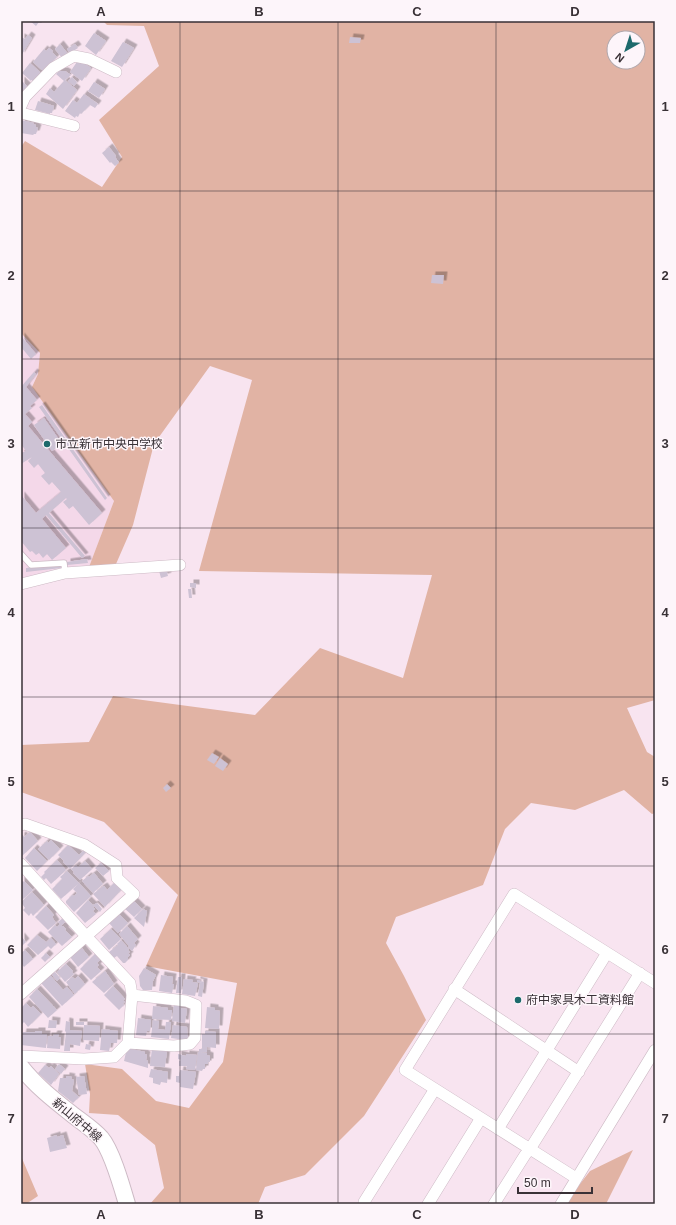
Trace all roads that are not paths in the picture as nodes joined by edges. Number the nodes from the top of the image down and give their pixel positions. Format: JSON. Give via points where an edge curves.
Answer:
{"nodes":[{"id":1,"x":116,"y":72,"type":"dead end"},
{"id":2,"x":21,"y":106,"type":"edge"},
{"id":3,"x":21,"y":113,"type":"edge"},
{"id":4,"x":74,"y":126,"type":"dead end"},
{"id":5,"x":21,"y":554,"type":"edge"},
{"id":6,"x":180,"y":565,"type":"dead end"},
{"id":7,"x":64,"y":573,"type":"junction"},
{"id":8,"x":21,"y":584,"type":"edge"},
{"id":9,"x":21,"y":825,"type":"edge"},
{"id":10,"x":21,"y":864,"type":"edge"},
{"id":11,"x":86,"y":936,"type":"junction"},
{"id":12,"x":608,"y":953,"type":"junction"},
{"id":13,"x":640,"y":973,"type":"junction"},
{"id":14,"x":655,"y":982,"type":"edge"},
{"id":15,"x":454,"y":989,"type":"junction"},
{"id":16,"x":21,"y":994,"type":"edge"},
{"id":17,"x":132,"y":995,"type":"junction"},
{"id":18,"x":128,"y":1043,"type":"junction"},
{"id":19,"x":655,"y":1050,"type":"edge"},
{"id":20,"x":547,"y":1051,"type":"junction"},
{"id":21,"x":21,"y":1056,"type":"edge"},
{"id":22,"x":21,"y":1067,"type":"edge"},
{"id":23,"x":578,"y":1072,"type":"junction"},
{"id":24,"x":435,"y":1089,"type":"junction"},
{"id":25,"x":481,"y":1118,"type":"junction"},
{"id":26,"x":498,"y":1129,"type":"junction"},
{"id":27,"x":530,"y":1149,"type":"junction"},
{"id":28,"x":576,"y":1178,"type":"junction"},
{"id":29,"x":364,"y":1202,"type":"dead end"},
{"id":30,"x":127,"y":1204,"type":"edge"},
{"id":31,"x":428,"y":1204,"type":"edge"},
{"id":32,"x":494,"y":1204,"type":"edge"},
{"id":33,"x":561,"y":1204,"type":"edge"}],
"edges":[{"from":1,"to":2,"type":"street","via":[[89,59],[74,56],[52,68],[25,97]]},
{"from":3,"to":4,"type":"street"},
{"from":5,"to":7,"type":"lane","via":[[30,565],[64,563]]},
{"from":6,"to":7,"type":"street"},
{"from":7,"to":8,"type":"street"},
{"from":9,"to":11,"type":"street","via":[[25,824],[85,845],[116,865],[117,878],[134,894]]},
{"from":10,"to":11,"type":"street"},
{"from":11,"to":16,"type":"street"},
{"from":11,"to":17,"type":"street","via":[[130,983]]},
{"from":12,"to":13,"type":"street"},
{"from":12,"to":15,"type":"street","via":[[514,894]]},
{"from":12,"to":20,"type":"street"},
{"from":13,"to":14,"type":"street"},
{"from":13,"to":23,"type":"street"},
{"from":15,"to":20,"type":"street"},
{"from":15,"to":24,"type":"street","via":[[405,1070]]},
{"from":17,"to":18,"type":"street"},
{"from":17,"to":18,"type":"street","via":[[186,1001],[196,1005],[195,1038],[190,1044],[174,1046]]},
{"from":18,"to":21,"type":"street","via":[[114,1057],[84,1059]]},
{"from":19,"to":28,"type":"street"},
{"from":20,"to":23,"type":"street"},
{"from":20,"to":26,"type":"street"},
{"from":22,"to":30,"type":"main road","name":"新山府中線","via":[[43,1092],[102,1139],[114,1163]]},
{"from":23,"to":27,"type":"street"},
{"from":24,"to":25,"type":"street"},
{"from":24,"to":29,"type":"street"},
{"from":25,"to":26,"type":"street"},
{"from":25,"to":31,"type":"street"},
{"from":26,"to":27,"type":"street"},
{"from":27,"to":28,"type":"street"},
{"from":27,"to":32,"type":"street"},
{"from":28,"to":33,"type":"street"}]}
